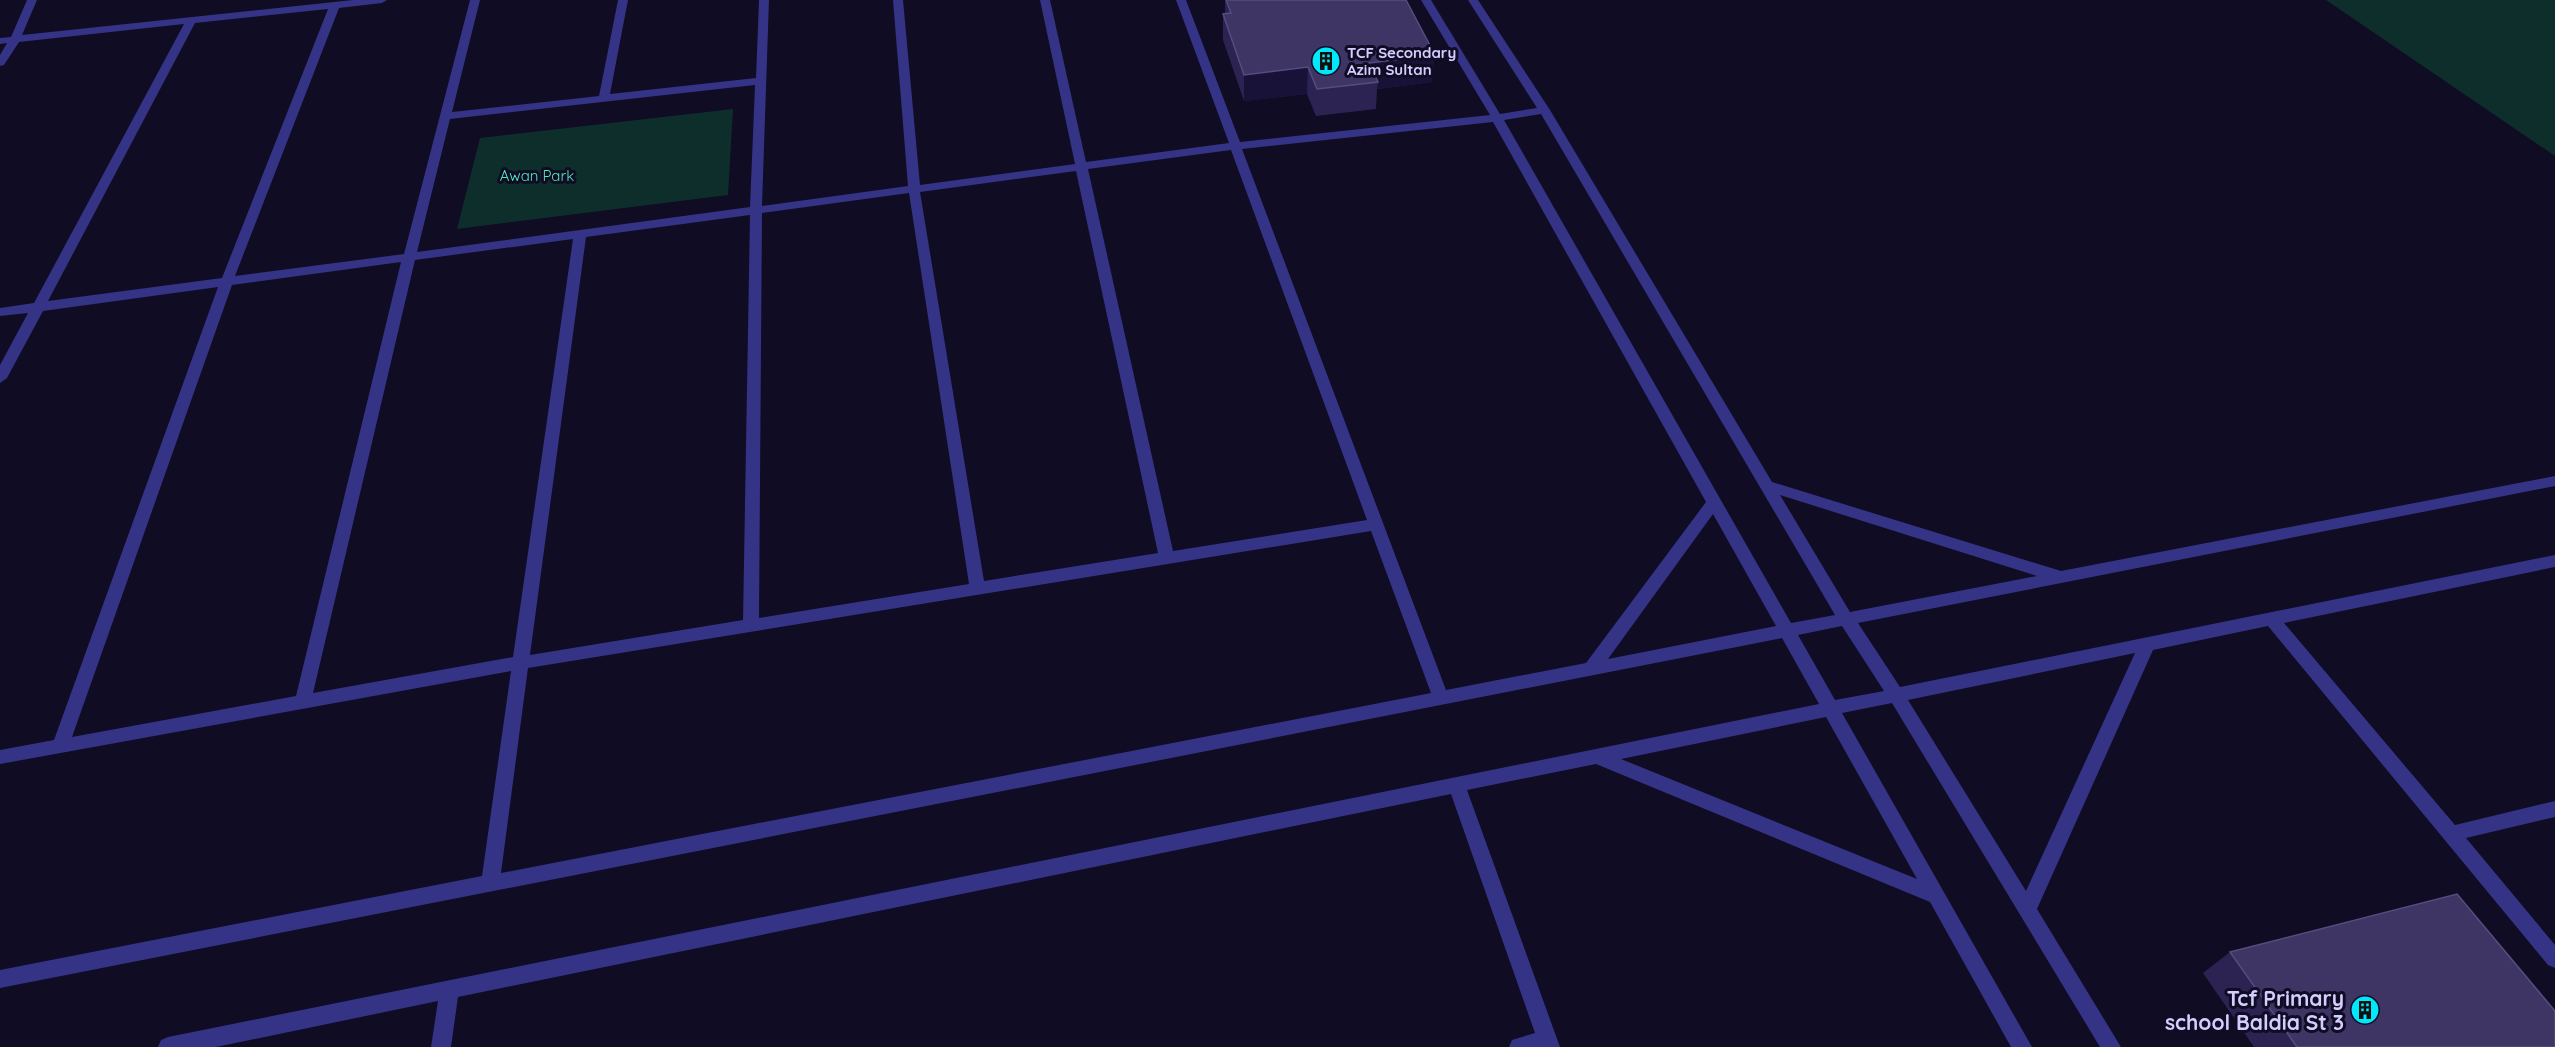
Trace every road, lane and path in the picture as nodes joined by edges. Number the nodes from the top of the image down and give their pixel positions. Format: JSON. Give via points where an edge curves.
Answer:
{"nodes":[{"id":1,"x":32,"y":0,"type":"edge"},
{"id":2,"x":382,"y":0,"type":"edge"},
{"id":3,"x":475,"y":0,"type":"edge"},
{"id":4,"x":623,"y":0,"type":"edge"},
{"id":5,"x":764,"y":0,"type":"edge"},
{"id":6,"x":898,"y":0,"type":"edge"},
{"id":7,"x":1046,"y":0,"type":"edge"},
{"id":8,"x":1181,"y":0,"type":"edge"},
{"id":9,"x":1426,"y":0,"type":"edge"},
{"id":10,"x":1473,"y":0,"type":"edge"},
{"id":11,"x":335,"y":5,"type":"junction"},
{"id":12,"x":191,"y":21,"type":"junction"},
{"id":13,"x":15,"y":40,"type":"junction"},
{"id":14,"x":0,"y":41,"type":"edge"},
{"id":15,"x":0,"y":63,"type":"edge"},
{"id":16,"x":761,"y":81,"type":"junction"},
{"id":17,"x":604,"y":98,"type":"junction"},
{"id":18,"x":1544,"y":110,"type":"junction"},
{"id":19,"x":445,"y":116,"type":"junction"},
{"id":20,"x":1497,"y":118,"type":"junction"},
{"id":21,"x":1234,"y":146,"type":"junction"},
{"id":22,"x":1083,"y":166,"type":"junction"},
{"id":23,"x":914,"y":189,"type":"junction"},
{"id":24,"x":756,"y":210,"type":"junction"},
{"id":25,"x":580,"y":234,"type":"junction"},
{"id":26,"x":409,"y":257,"type":"junction"},
{"id":27,"x":227,"y":281,"type":"junction"},
{"id":28,"x":37,"y":307,"type":"junction"},
{"id":29,"x":0,"y":312,"type":"edge"},
{"id":30,"x":0,"y":378,"type":"edge"},
{"id":31,"x":2555,"y":481,"type":"edge"},
{"id":32,"x":1768,"y":486,"type":"junction"},
{"id":33,"x":1714,"y":502,"type":"junction"},
{"id":34,"x":1376,"y":524,"type":"junction"},
{"id":35,"x":1167,"y":558,"type":"junction"},
{"id":36,"x":2555,"y":561,"type":"edge"},
{"id":37,"x":2061,"y":577,"type":"junction"},
{"id":38,"x":977,"y":588,"type":"junction"},
{"id":39,"x":1846,"y":619,"type":"junction"},
{"id":40,"x":2272,"y":619,"type":"junction"},
{"id":41,"x":751,"y":625,"type":"junction"},
{"id":42,"x":1787,"y":631,"type":"junction"},
{"id":43,"x":2147,"y":644,"type":"junction"},
{"id":44,"x":520,"y":663,"type":"junction"},
{"id":45,"x":1592,"y":668,"type":"junction"},
{"id":46,"x":1896,"y":695,"type":"junction"},
{"id":47,"x":1441,"y":698,"type":"junction"},
{"id":48,"x":303,"y":702,"type":"junction"},
{"id":49,"x":1830,"y":708,"type":"junction"},
{"id":50,"x":60,"y":746,"type":"junction"},
{"id":51,"x":1595,"y":756,"type":"junction"},
{"id":52,"x":0,"y":757,"type":"edge"},
{"id":53,"x":1456,"y":784,"type":"junction"},
{"id":54,"x":2555,"y":809,"type":"edge"},
{"id":55,"x":2451,"y":834,"type":"junction"},
{"id":56,"x":490,"y":884,"type":"junction"},
{"id":57,"x":1937,"y":896,"type":"junction"},
{"id":58,"x":2027,"y":910,"type":"junction"},
{"id":59,"x":2555,"y":959,"type":"edge"},
{"id":60,"x":0,"y":979,"type":"edge"},
{"id":61,"x":449,"y":991,"type":"junction"},
{"id":62,"x":1549,"y":1043,"type":"edge"},
{"id":63,"x":168,"y":1047,"type":"edge"},
{"id":64,"x":441,"y":1047,"type":"edge"},
{"id":65,"x":1519,"y":1047,"type":"edge"},
{"id":66,"x":2022,"y":1047,"type":"edge"},
{"id":67,"x":2111,"y":1047,"type":"edge"}],
"edges":[{"from":1,"to":13,"type":"street"},
{"from":2,"to":11,"type":"street"},
{"from":3,"to":19,"type":"street"},
{"from":4,"to":17,"type":"street"},
{"from":5,"to":16,"type":"street"},
{"from":6,"to":23,"type":"street"},
{"from":7,"to":22,"type":"street"},
{"from":8,"to":21,"type":"street"},
{"from":9,"to":20,"type":"street"},
{"from":10,"to":18,"type":"street"},
{"from":11,"to":12,"type":"street"},
{"from":11,"to":27,"type":"street"},
{"from":12,"to":13,"type":"street"},
{"from":12,"to":28,"type":"street"},
{"from":13,"to":14,"type":"street"},
{"from":13,"to":15,"type":"street"},
{"from":16,"to":17,"type":"street"},
{"from":16,"to":24,"type":"street"},
{"from":17,"to":19,"type":"street"},
{"from":18,"to":20,"type":"street"},
{"from":18,"to":32,"type":"street"},
{"from":19,"to":26,"type":"street"},
{"from":20,"to":21,"type":"street"},
{"from":20,"to":33,"type":"street"},
{"from":21,"to":22,"type":"street"},
{"from":21,"to":34,"type":"street"},
{"from":22,"to":23,"type":"street"},
{"from":22,"to":35,"type":"street"},
{"from":23,"to":24,"type":"street"},
{"from":23,"to":38,"type":"street"},
{"from":24,"to":25,"type":"street"},
{"from":24,"to":41,"type":"street"},
{"from":25,"to":26,"type":"street"},
{"from":25,"to":44,"type":"street"},
{"from":26,"to":27,"type":"street"},
{"from":26,"to":48,"type":"street"},
{"from":27,"to":28,"type":"street"},
{"from":27,"to":50,"type":"street"},
{"from":28,"to":29,"type":"street"},
{"from":28,"to":30,"type":"street"},
{"from":31,"to":37,"type":"street"},
{"from":32,"to":37,"type":"street"},
{"from":32,"to":39,"type":"street"},
{"from":33,"to":42,"type":"street"},
{"from":33,"to":45,"type":"street"},
{"from":34,"to":35,"type":"street"},
{"from":34,"to":47,"type":"street"},
{"from":35,"to":38,"type":"street"},
{"from":36,"to":40,"type":"street"},
{"from":37,"to":39,"type":"street"},
{"from":38,"to":41,"type":"street"},
{"from":39,"to":42,"type":"street"},
{"from":39,"to":46,"type":"street"},
{"from":40,"to":43,"type":"street"},
{"from":40,"to":55,"type":"street"},
{"from":41,"to":44,"type":"street"},
{"from":42,"to":45,"type":"street"},
{"from":42,"to":49,"type":"street"},
{"from":43,"to":46,"type":"street"},
{"from":43,"to":58,"type":"street"},
{"from":44,"to":48,"type":"street"},
{"from":44,"to":56,"type":"street"},
{"from":45,"to":47,"type":"street"},
{"from":46,"to":49,"type":"street"},
{"from":46,"to":58,"type":"street"},
{"from":47,"to":56,"type":"street"},
{"from":48,"to":50,"type":"street"},
{"from":49,"to":51,"type":"street"},
{"from":49,"to":57,"type":"street"},
{"from":50,"to":52,"type":"street"},
{"from":51,"to":53,"type":"street"},
{"from":51,"to":57,"type":"street"},
{"from":53,"to":61,"type":"street"},
{"from":53,"to":62,"type":"street"},
{"from":54,"to":55,"type":"street"},
{"from":55,"to":59,"type":"street"},
{"from":56,"to":60,"type":"street"},
{"from":57,"to":66,"type":"street"},
{"from":58,"to":67,"type":"street"},
{"from":61,"to":63,"type":"street"},
{"from":61,"to":64,"type":"street"},
{"from":62,"to":65,"type":"street"}]}
